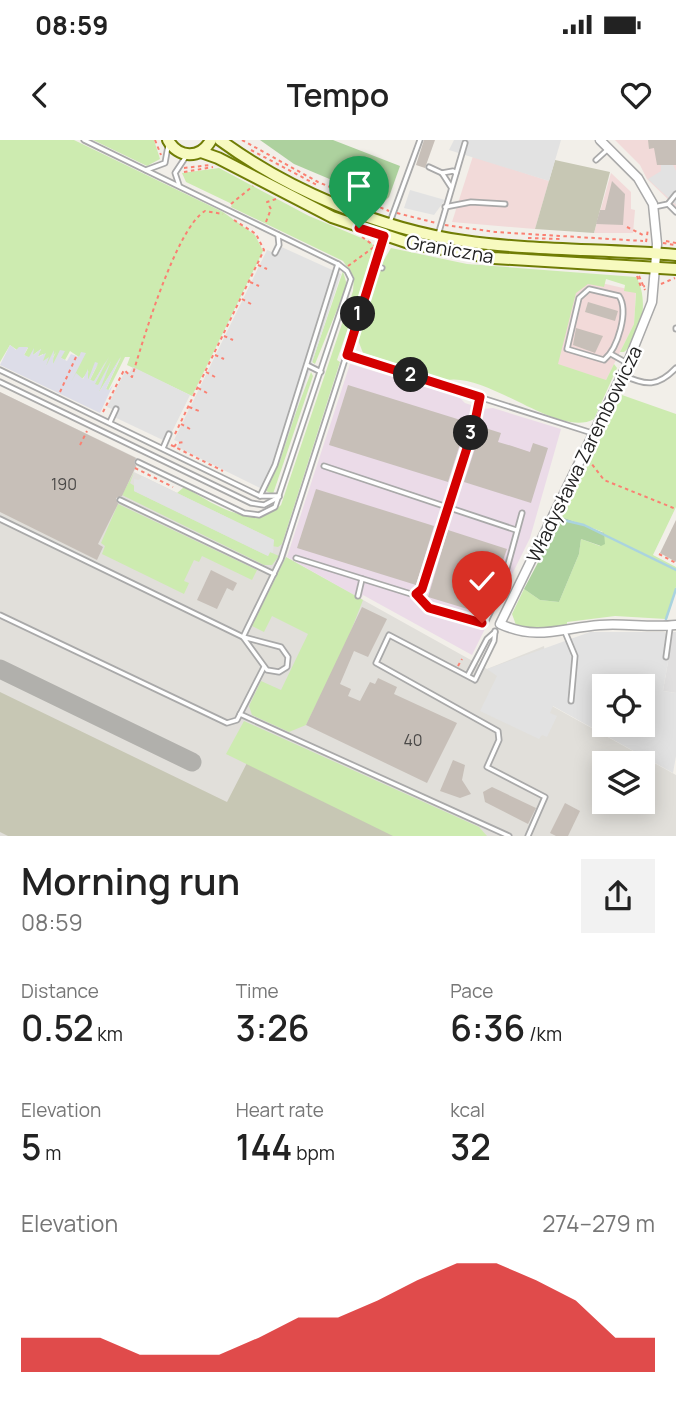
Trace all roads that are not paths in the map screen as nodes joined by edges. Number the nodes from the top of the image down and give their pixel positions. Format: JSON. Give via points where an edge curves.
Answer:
{"nodes":[{"id":1,"x":84,"y":140,"type":"edge"},
{"id":2,"x":168,"y":140,"type":"edge"},
{"id":3,"x":211,"y":140,"type":"edge"},
{"id":4,"x":420,"y":140,"type":"edge"},
{"id":5,"x":600,"y":140,"type":"edge"},
{"id":6,"x":226,"y":141,"type":"edge"},
{"id":7,"x":465,"y":143,"type":"dead end"},
{"id":8,"x":608,"y":149,"type":"junction"},
{"id":9,"x":201,"y":152,"type":"junction"},
{"id":10,"x":187,"y":155,"type":"junction"},
{"id":11,"x":596,"y":160,"type":"dead end"},
{"id":12,"x":429,"y":167,"type":"dead end"},
{"id":13,"x":146,"y":170,"type":"junction"},
{"id":14,"x":442,"y":173,"type":"junction"},
{"id":15,"x":457,"y":174,"type":"junction"},
{"id":16,"x":180,"y":187,"type":"junction"},
{"id":17,"x":452,"y":190,"type":"junction"},
{"id":18,"x":676,"y":194,"type":"edge"},
{"id":19,"x":505,"y":204,"type":"dead end"},
{"id":20,"x":667,"y":204,"type":"junction"},
{"id":21,"x":654,"y":207,"type":"junction"},
{"id":22,"x":445,"y":208,"type":"junction"},
{"id":23,"x":676,"y":212,"type":"edge"},
{"id":24,"x":391,"y":217,"type":"junction"},
{"id":25,"x":440,"y":230,"type":"junction"},
{"id":26,"x":278,"y":235,"type":"junction"},
{"id":27,"x":384,"y":236,"type":"junction"},
{"id":28,"x":275,"y":253,"type":"dead end"},
{"id":29,"x":657,"y":254,"type":"junction"},
{"id":30,"x":676,"y":255,"type":"edge"},
{"id":31,"x":338,"y":264,"type":"junction"},
{"id":32,"x":374,"y":265,"type":"junction"},
{"id":33,"x":382,"y":268,"type":"dead end"},
{"id":34,"x":656,"y":268,"type":"junction"},
{"id":35,"x":676,"y":269,"type":"edge"},
{"id":36,"x":611,"y":354,"type":"junction"},
{"id":37,"x":347,"y":355,"type":"junction"},
{"id":38,"x":628,"y":364,"type":"junction"},
{"id":39,"x":307,"y":365,"type":"junction"},
{"id":40,"x":676,"y":368,"type":"edge"},
{"id":41,"x":0,"y":370,"type":"edge"},
{"id":42,"x":321,"y":372,"type":"junction"},
{"id":43,"x":623,"y":375,"type":"junction"},
{"id":44,"x":0,"y":382,"type":"edge"},
{"id":45,"x":480,"y":397,"type":"junction"},
{"id":46,"x":116,"y":409,"type":"dead end"},
{"id":47,"x":110,"y":422,"type":"junction"},
{"id":48,"x":169,"y":434,"type":"dead end"},
{"id":49,"x":594,"y":434,"type":"junction"},
{"id":50,"x":163,"y":448,"type":"junction"},
{"id":51,"x":138,"y":462,"type":"dead end"},
{"id":52,"x":324,"y":466,"type":"dead end"},
{"id":53,"x":281,"y":495,"type":"junction"},
{"id":54,"x":260,"y":496,"type":"junction"},
{"id":55,"x":120,"y":500,"type":"dead end"},
{"id":56,"x":448,"y":506,"type":"junction"},
{"id":57,"x":522,"y":513,"type":"dead end"},
{"id":58,"x":0,"y":519,"type":"edge"},
{"id":59,"x":516,"y":530,"type":"junction"},
{"id":60,"x":296,"y":558,"type":"dead end"},
{"id":61,"x":274,"y":574,"type":"junction"},
{"id":62,"x":362,"y":579,"type":"junction"},
{"id":63,"x":416,"y":594,"type":"junction"},
{"id":64,"x":358,"y":596,"type":"dead end"},
{"id":65,"x":0,"y":614,"type":"edge"},
{"id":66,"x":673,"y":625,"type":"edge"},
{"id":67,"x":497,"y":628,"type":"junction"},
{"id":68,"x":564,"y":630,"type":"junction"},
{"id":69,"x":243,"y":637,"type":"junction"},
{"id":70,"x":666,"y":657,"type":"dead end"},
{"id":71,"x":264,"y":667,"type":"junction"},
{"id":72,"x":468,"y":676,"type":"junction"},
{"id":73,"x":571,"y":701,"type":"dead end"},
{"id":74,"x":240,"y":714,"type":"junction"},
{"id":75,"x":496,"y":833,"type":"edge"},
{"id":76,"x":509,"y":836,"type":"edge"},
{"id":77,"x":527,"y":836,"type":"edge"}],
"edges":[{"from":1,"to":13,"type":"lane"},
{"from":2,"to":10,"type":"main road","via":[[172,148]]},
{"from":2,"to":13,"type":"lane","via":[[165,163]]},
{"from":3,"to":9,"type":"main road"},
{"from":4,"to":24,"type":"lane"},
{"from":5,"to":8,"type":"street"},
{"from":6,"to":24,"type":"main road","name":"Graniczna","via":[[321,197]]},
{"from":7,"to":15,"type":"lane"},
{"from":8,"to":11,"type":"lane"},
{"from":8,"to":21,"type":"street","via":[[640,181]]},
{"from":9,"to":10,"type":"main road"},
{"from":9,"to":27,"type":"main road","name":"Graniczna","via":[[332,217]]},
{"from":10,"to":16,"type":"lane","via":[[175,173]]},
{"from":12,"to":14,"type":"lane"},
{"from":13,"to":16,"type":"lane"},
{"from":14,"to":15,"type":"lane"},
{"from":14,"to":17,"type":"lane"},
{"from":15,"to":17,"type":"lane"},
{"from":16,"to":26,"type":"lane"},
{"from":17,"to":22,"type":"lane"},
{"from":18,"to":20,"type":"lane"},
{"from":19,"to":22,"type":"lane","via":[[471,202]]},
{"from":20,"to":21,"type":"lane"},
{"from":20,"to":23,"type":"lane"},
{"from":21,"to":29,"type":"street","name":"Władysława Zarembowicza"},
{"from":22,"to":25,"type":"lane"},
{"from":24,"to":25,"type":"main road","name":"Graniczna"},
{"from":25,"to":29,"type":"main road","name":"Graniczna","via":[[494,244]]},
{"from":26,"to":28,"type":"lane"},
{"from":26,"to":31,"type":"lane"},
{"from":27,"to":32,"type":"lane"},
{"from":27,"to":34,"type":"main road","name":"Graniczna","via":[[482,256]]},
{"from":29,"to":30,"type":"main road","name":"Graniczna"},
{"from":29,"to":34,"type":"street","name":"Władysława Zarembowicza"},
{"from":31,"to":39,"type":"lane"},
{"from":31,"to":42,"type":"lane","via":[[351,279],[350,287]]},
{"from":32,"to":33,"type":"lane"},
{"from":32,"to":37,"type":"lane"},
{"from":34,"to":35,"type":"main road","name":"Graniczna"},
{"from":34,"to":38,"type":"street","name":"Władysława Zarembowicza","via":[[649,314]]},
{"from":36,"to":36,"type":"lane","via":[[597,360],[567,349],[579,298],[589,289],[619,296],[623,302]]},
{"from":36,"to":38,"type":"lane"},
{"from":37,"to":45,"type":"lane"},
{"from":37,"to":61,"type":"lane"},
{"from":38,"to":43,"type":"street","name":"Władysława Zarembowicza"},
{"from":39,"to":42,"type":"lane"},
{"from":39,"to":54,"type":"lane"},
{"from":40,"to":43,"type":"lane","via":[[653,384]]},
{"from":41,"to":47,"type":"lane"},
{"from":42,"to":53,"type":"lane"},
{"from":43,"to":49,"type":"street","name":"Władysława Zarembowicza"},
{"from":44,"to":53,"type":"lane","via":[[251,503],[270,504]]},
{"from":45,"to":49,"type":"lane"},
{"from":45,"to":56,"type":"lane"},
{"from":46,"to":47,"type":"lane"},
{"from":47,"to":50,"type":"lane"},
{"from":48,"to":50,"type":"lane"},
{"from":49,"to":67,"type":"street","name":"Władysława Zarembowicza"},
{"from":50,"to":54,"type":"lane"},
{"from":51,"to":53,"type":"lane","via":[[248,514],[270,511]]},
{"from":52,"to":56,"type":"lane"},
{"from":53,"to":54,"type":"lane"},
{"from":55,"to":61,"type":"lane"},
{"from":56,"to":59,"type":"lane"},
{"from":56,"to":63,"type":"lane","via":[[422,589]]},
{"from":57,"to":59,"type":"lane"},
{"from":58,"to":69,"type":"lane"},
{"from":59,"to":63,"type":"lane","via":[[501,590],[486,621],[476,623],[429,608]]},
{"from":60,"to":62,"type":"lane"},
{"from":61,"to":69,"type":"lane"},
{"from":62,"to":63,"type":"lane"},
{"from":62,"to":64,"type":"lane"},
{"from":65,"to":74,"type":"lane","via":[[224,723],[235,721]]},
{"from":66,"to":68,"type":"street"},
{"from":66,"to":70,"type":"lane"},
{"from":67,"to":68,"type":"street","via":[[532,634]]},
{"from":67,"to":72,"type":"lane"},
{"from":67,"to":72,"type":"lane","via":[[475,680]]},
{"from":68,"to":73,"type":"lane","via":[[575,656]]},
{"from":69,"to":71,"type":"lane"},
{"from":69,"to":71,"type":"lane","via":[[286,651],[289,662],[284,671]]},
{"from":71,"to":74,"type":"lane"},
{"from":72,"to":77,"type":"lane","via":[[389,635],[376,663],[498,731],[499,740],[487,767],[545,797]]},
{"from":74,"to":75,"type":"lane"},
{"from":75,"to":76,"type":"lane"}]}
